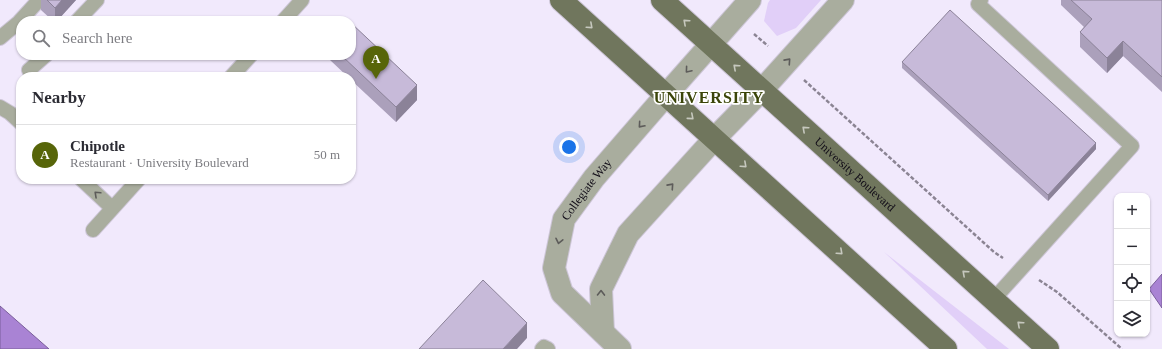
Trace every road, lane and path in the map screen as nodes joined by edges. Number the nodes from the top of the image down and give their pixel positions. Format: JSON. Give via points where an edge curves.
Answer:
{"nodes":[{"id":1,"x":39,"y":0,"type":"edge"},
{"id":2,"x":97,"y":0,"type":"edge"},
{"id":3,"x":302,"y":0,"type":"edge"},
{"id":4,"x":561,"y":0,"type":"edge"},
{"id":5,"x":662,"y":0,"type":"edge"},
{"id":6,"x":750,"y":0,"type":"edge"},
{"id":7,"x":843,"y":0,"type":"edge"},
{"id":8,"x":981,"y":0,"type":"edge"},
{"id":9,"x":24,"y":16,"type":"edge"},
{"id":10,"x":82,"y":16,"type":"edge"},
{"id":11,"x":288,"y":16,"type":"edge"},
{"id":12,"x":735,"y":16,"type":"junction"},
{"id":13,"x":16,"y":25,"type":"edge"},
{"id":14,"x":0,"y":38,"type":"edge"},
{"id":15,"x":710,"y":44,"type":"junction"},
{"id":16,"x":40,"y":60,"type":"edge"},
{"id":17,"x":246,"y":60,"type":"edge"},
{"id":18,"x":786,"y":63,"type":"junction"},
{"id":19,"x":30,"y":72,"type":"edge"},
{"id":20,"x":236,"y":72,"type":"edge"},
{"id":21,"x":762,"y":90,"type":"junction"},
{"id":22,"x":666,"y":95,"type":"junction"},
{"id":23,"x":0,"y":107,"type":"edge"},
{"id":24,"x":16,"y":118,"type":"edge"},
{"id":25,"x":715,"y":138,"type":"junction"},
{"id":26,"x":86,"y":184,"type":"edge"},
{"id":27,"x":134,"y":184,"type":"edge"},
{"id":28,"x":112,"y":208,"type":"junction"},
{"id":29,"x":93,"y":230,"type":"dead end"},
{"id":30,"x":1021,"y":269,"type":"junction"},
{"id":31,"x":993,"y":300,"type":"junction"},
{"id":32,"x":604,"y":332,"type":"junction"},
{"id":33,"x":542,"y":349,"type":"edge"},
{"id":34,"x":548,"y":349,"type":"edge"},
{"id":35,"x":620,"y":349,"type":"edge"},
{"id":36,"x":946,"y":349,"type":"edge"},
{"id":37,"x":1048,"y":349,"type":"edge"},
{"id":38,"x":1122,"y":349,"type":"edge"}],
"edges":[{"from":1,"to":9,"type":"lane"},
{"from":2,"to":10,"type":"lane"},
{"from":3,"to":11,"type":"lane"},
{"from":4,"to":22,"type":"main road","one_way":true},
{"from":15,"to":5,"type":"main road","name":"University Boulevard","one_way":true},
{"from":6,"to":12,"type":"street","name":"Collegiate Way"},
{"from":18,"to":7,"type":"street","one_way":true},
{"from":8,"to":30,"type":"lane","via":[[978,4],[1132,146]]},
{"from":12,"to":15,"type":"street","name":"Collegiate Way"},
{"from":12,"to":18,"type":"path"},
{"from":13,"to":14,"type":"lane"},
{"from":21,"to":15,"type":"main road","name":"University Boulevard","one_way":true},
{"from":15,"to":22,"type":"street","name":"Collegiate Way","one_way":true},
{"from":16,"to":19,"type":"lane"},
{"from":17,"to":20,"type":"lane"},
{"from":18,"to":21,"type":"street"},
{"from":18,"to":30,"type":"path","via":[[994,252]]},
{"from":21,"to":25,"type":"street"},
{"from":31,"to":21,"type":"main road","name":"University Boulevard","one_way":true},
{"from":22,"to":25,"type":"main road","one_way":true},
{"from":22,"to":32,"type":"street","name":"Collegiate Way","one_way":true,"via":[[594,178],[564,219],[554,268],[562,293]]},
{"from":23,"to":24,"type":"lane"},
{"from":32,"to":25,"type":"street","one_way":true,"via":[[600,289],[628,234]]},
{"from":25,"to":36,"type":"main road","one_way":true},
{"from":28,"to":26,"type":"lane","one_way":true},
{"from":27,"to":28,"type":"lane"},
{"from":28,"to":29,"type":"lane"},
{"from":30,"to":31,"type":"lane"},
{"from":30,"to":38,"type":"path","via":[[1057,292]]},
{"from":37,"to":31,"type":"main road","name":"University Boulevard","one_way":true},
{"from":32,"to":35,"type":"street","name":"Collegiate Way"},
{"from":33,"to":34,"type":"lane"}]}
